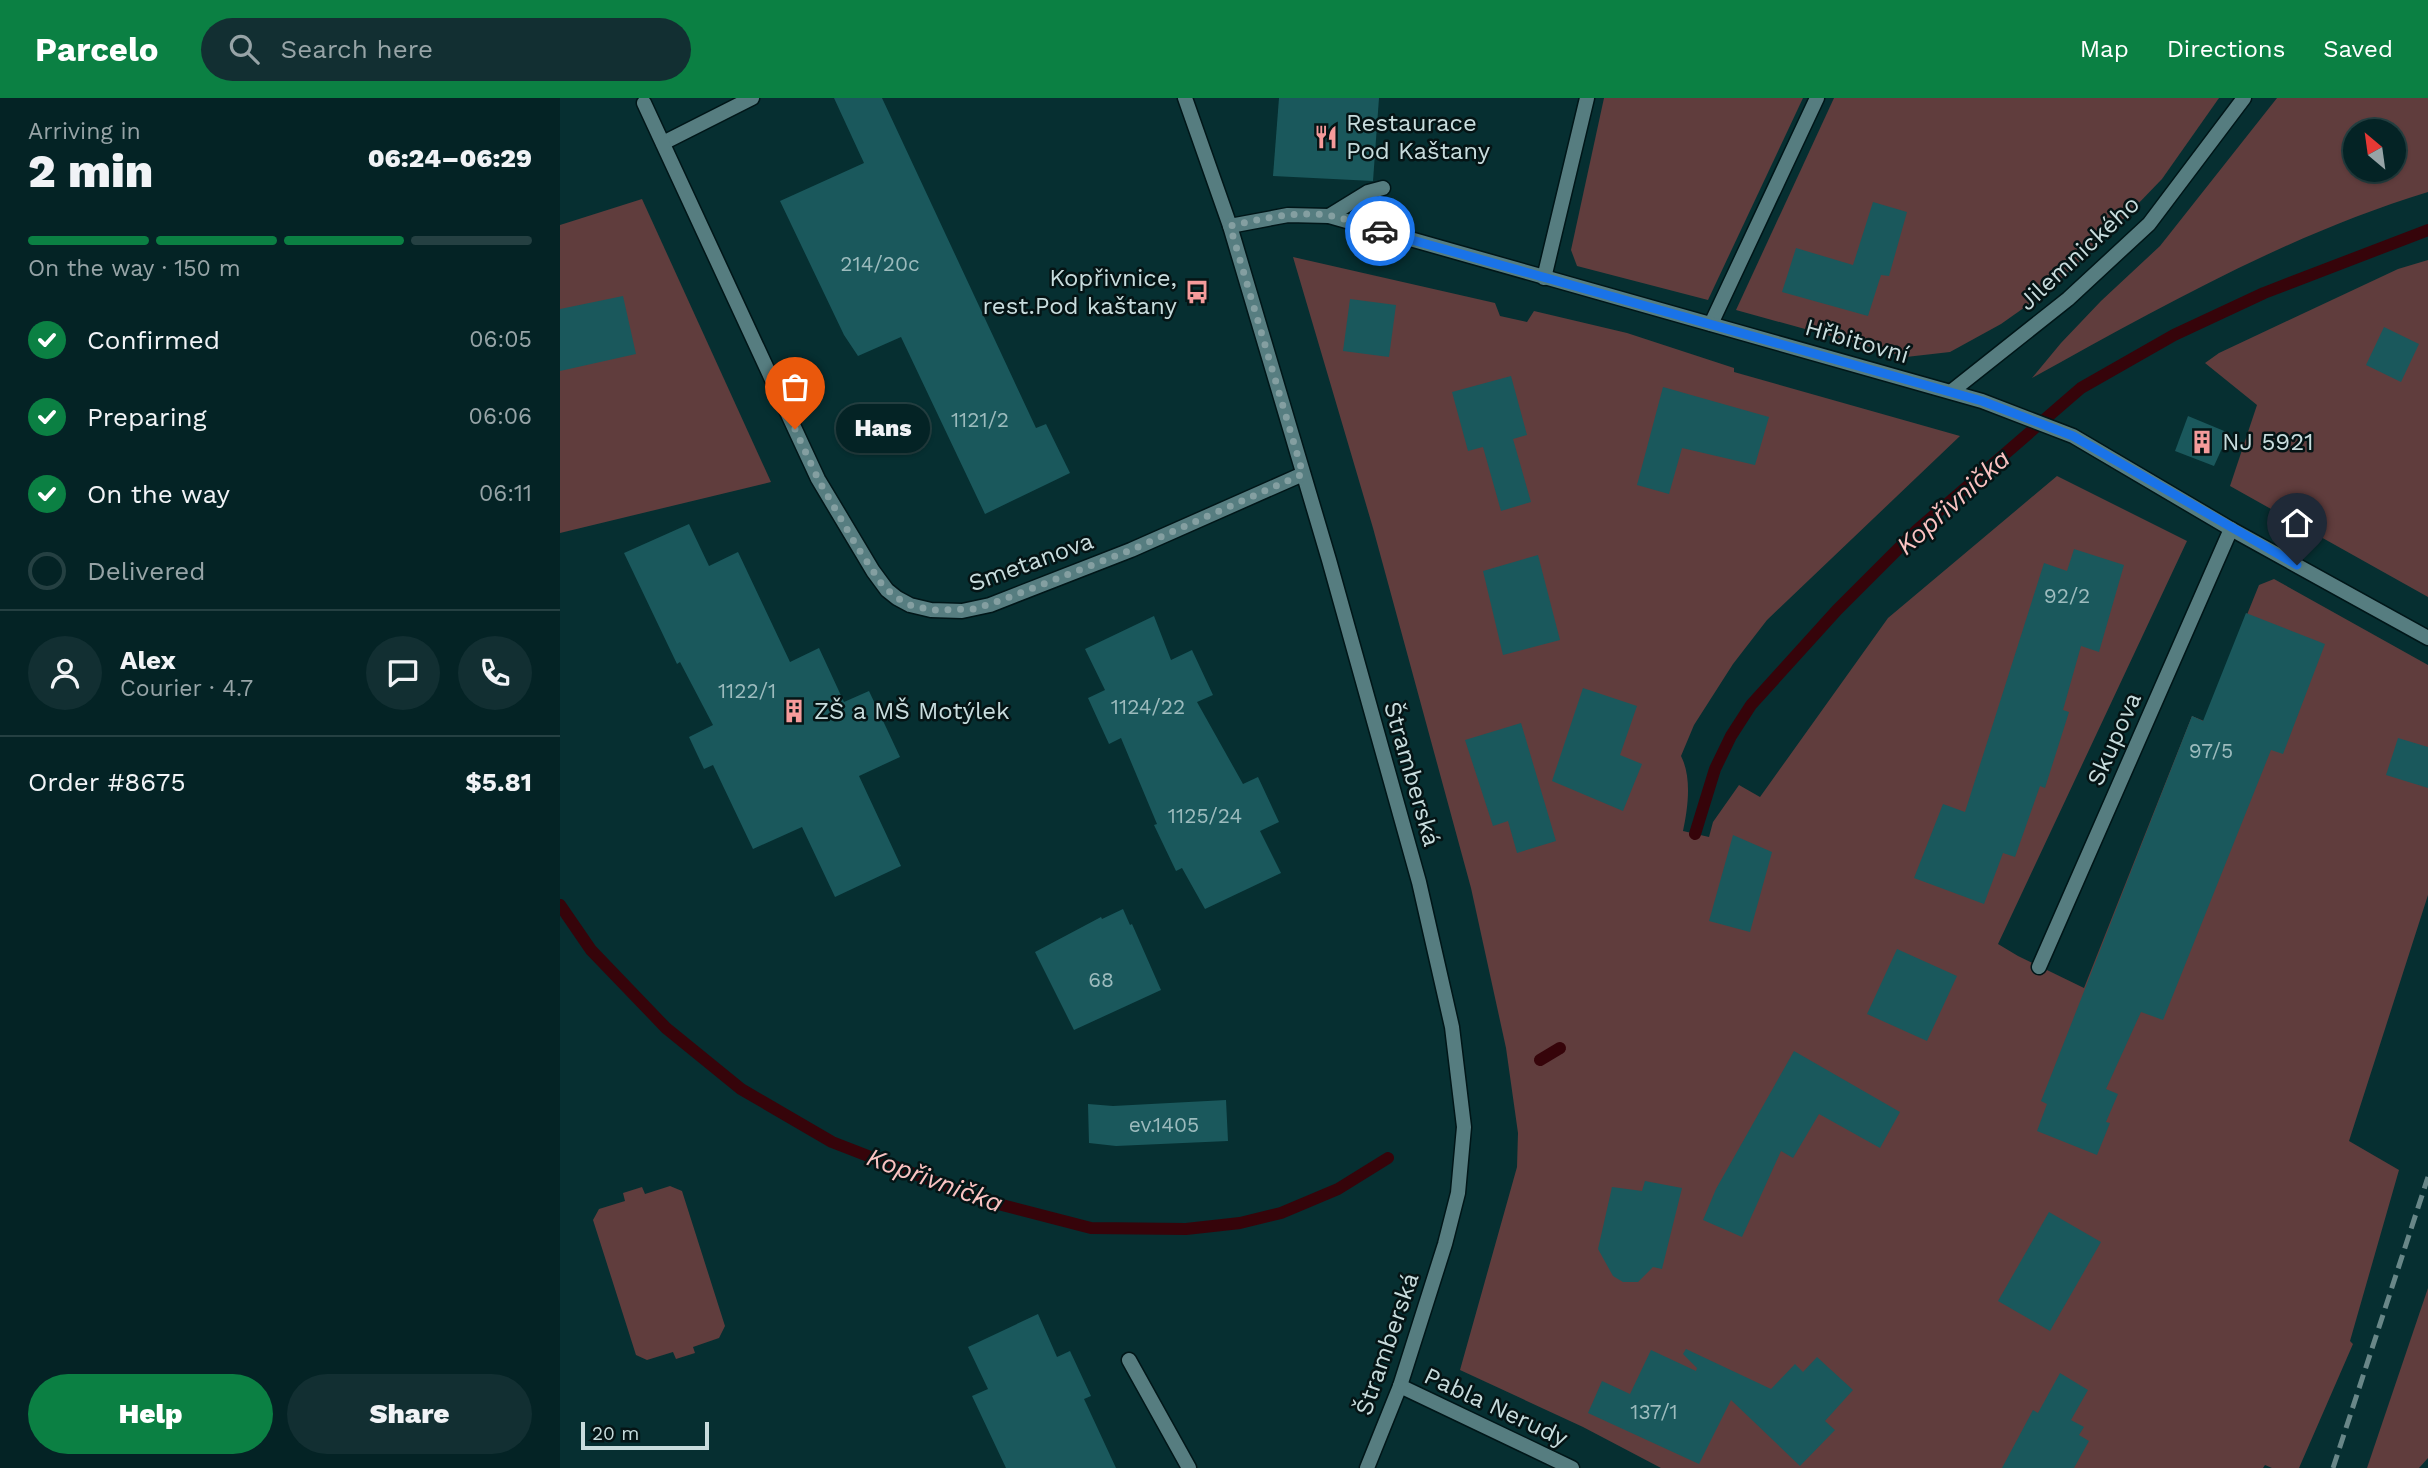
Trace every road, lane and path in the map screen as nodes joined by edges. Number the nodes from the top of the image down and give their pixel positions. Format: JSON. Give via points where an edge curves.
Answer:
{"nodes":[{"id":1,"x":752,"y":98,"type":"edge"},
{"id":2,"x":1185,"y":98,"type":"edge"},
{"id":3,"x":1587,"y":98,"type":"edge"},
{"id":4,"x":1817,"y":98,"type":"edge"},
{"id":5,"x":2244,"y":98,"type":"edge"},
{"id":6,"x":644,"y":103,"type":"dead end"},
{"id":7,"x":663,"y":143,"type":"junction"},
{"id":8,"x":1383,"y":188,"type":"dead end"},
{"id":9,"x":1329,"y":216,"type":"junction"},
{"id":10,"x":1230,"y":226,"type":"junction"},
{"id":11,"x":1544,"y":278,"type":"junction"},
{"id":12,"x":1711,"y":324,"type":"junction"},
{"id":13,"x":1952,"y":391,"type":"junction"},
{"id":14,"x":1303,"y":474,"type":"junction"},
{"id":15,"x":2231,"y":529,"type":"junction"},
{"id":16,"x":2428,"y":638,"type":"edge"},
{"id":17,"x":2039,"y":967,"type":"dead end"},
{"id":18,"x":1129,"y":1360,"type":"dead end"},
{"id":19,"x":1400,"y":1386,"type":"junction"},
{"id":20,"x":1189,"y":1468,"type":"edge"},
{"id":21,"x":1367,"y":1468,"type":"edge"},
{"id":22,"x":1572,"y":1468,"type":"edge"}],
"edges":[{"from":1,"to":7,"type":"street"},
{"from":2,"to":10,"type":"street","name":"Štramberská"},
{"from":3,"to":11,"type":"street"},
{"from":4,"to":12,"type":"street"},
{"from":5,"to":13,"type":"street","name":"Jilemnického","via":[[2149,224],[2068,299]]},
{"from":6,"to":7,"type":"street","name":"Smetanova"},
{"from":7,"to":14,"type":"street","name":"Smetanova","via":[[818,479],[873,571],[887,590],[910,605],[945,611],[990,605],[1131,550]]},
{"from":8,"to":9,"type":"street","via":[[1368,191]]},
{"from":9,"to":10,"type":"street","name":"Hřbitovní","via":[[1288,215]]},
{"from":9,"to":11,"type":"street","name":"Hřbitovní"},
{"from":10,"to":14,"type":"street","name":"Štramberská"},
{"from":11,"to":12,"type":"street","name":"Hřbitovní"},
{"from":12,"to":13,"type":"street","name":"Hřbitovní"},
{"from":13,"to":15,"type":"street","name":"Hřbitovní","via":[[2073,436]]},
{"from":14,"to":19,"type":"street","name":"Štramberská","via":[[1419,882],[1452,1027],[1462,1114],[1458,1193]]},
{"from":15,"to":16,"type":"street","name":"Hřbitovní"},
{"from":15,"to":17,"type":"street","name":"Skupova"},
{"from":18,"to":20,"type":"street"},
{"from":19,"to":21,"type":"street","name":"Štramberská"},
{"from":19,"to":22,"type":"street","name":"Pabla Nerudy"}]}
